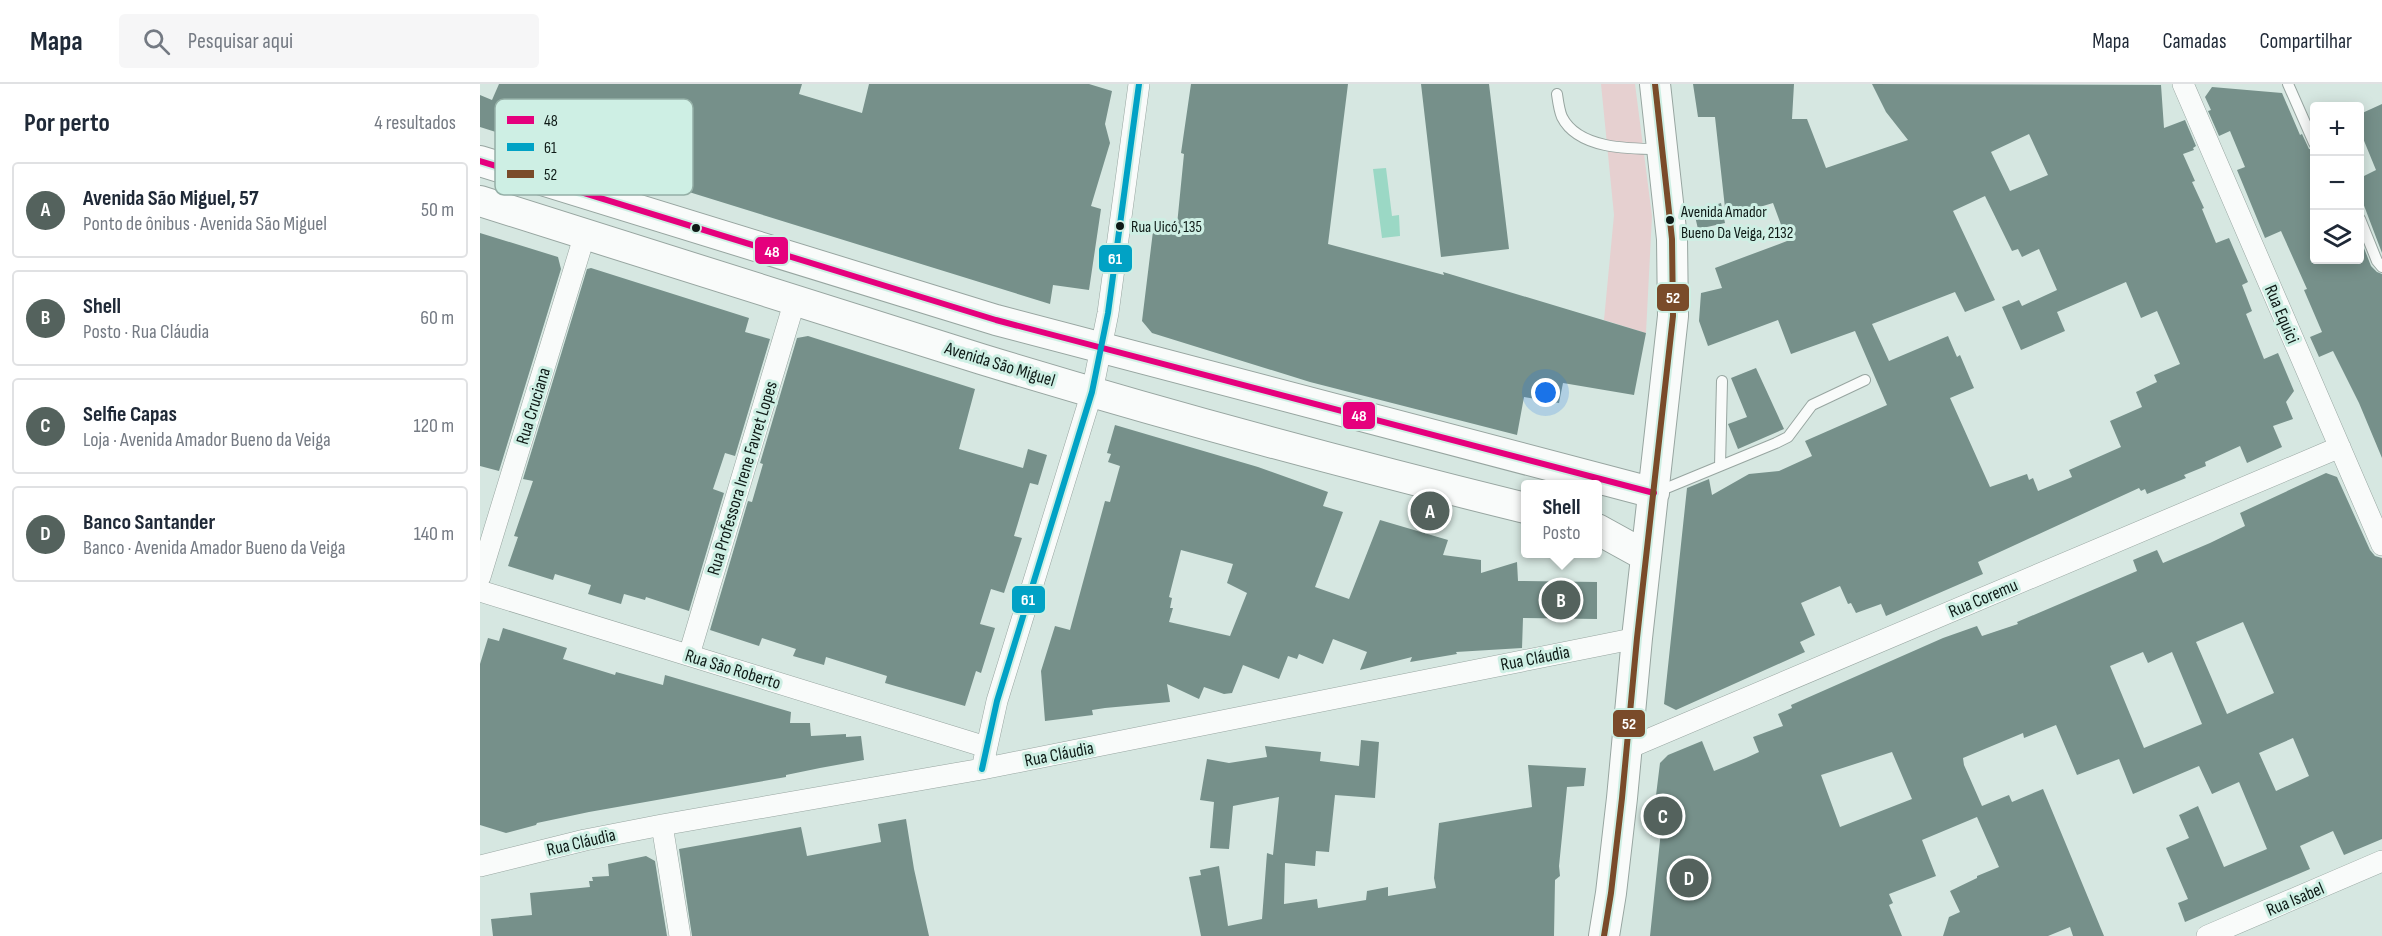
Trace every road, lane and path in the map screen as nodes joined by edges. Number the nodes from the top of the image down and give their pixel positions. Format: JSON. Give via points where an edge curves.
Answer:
{"nodes":[{"id":1,"x":1139,"y":84,"type":"edge"},
{"id":2,"x":1655,"y":84,"type":"edge"},
{"id":3,"x":2182,"y":84,"type":"edge"},
{"id":4,"x":2288,"y":84,"type":"edge"},
{"id":5,"x":1557,"y":94,"type":"dead end"},
{"id":6,"x":2310,"y":134,"type":"edge"},
{"id":7,"x":1663,"y":149,"type":"junction"},
{"id":8,"x":480,"y":161,"type":"edge"},
{"id":9,"x":495,"y":166,"type":"edge"},
{"id":10,"x":590,"y":195,"type":"edge"},
{"id":11,"x":480,"y":201,"type":"edge"},
{"id":12,"x":2364,"y":229,"type":"edge"},
{"id":13,"x":585,"y":234,"type":"junction"},
{"id":14,"x":2382,"y":267,"type":"edge"},
{"id":15,"x":795,"y":300,"type":"junction"},
{"id":16,"x":1102,"y":347,"type":"junction"},
{"id":17,"x":1865,"y":380,"type":"dead end"},
{"id":18,"x":1722,"y":381,"type":"dead end"},
{"id":19,"x":1092,"y":392,"type":"junction"},
{"id":20,"x":2340,"y":447,"type":"junction"},
{"id":21,"x":1720,"y":466,"type":"junction"},
{"id":22,"x":1563,"y":480,"type":"edge"},
{"id":23,"x":1602,"y":491,"type":"edge"},
{"id":24,"x":1653,"y":506,"type":"junction"},
{"id":25,"x":1521,"y":507,"type":"edge"},
{"id":26,"x":1602,"y":522,"type":"edge"},
{"id":27,"x":1602,"y":532,"type":"edge"},
{"id":28,"x":2382,"y":545,"type":"edge"},
{"id":29,"x":1647,"y":556,"type":"junction"},
{"id":30,"x":480,"y":577,"type":"edge"},
{"id":31,"x":480,"y":591,"type":"edge"},
{"id":32,"x":1637,"y":638,"type":"junction"},
{"id":33,"x":689,"y":655,"type":"junction"},
{"id":34,"x":986,"y":747,"type":"junction"},
{"id":35,"x":1626,"y":749,"type":"junction"},
{"id":36,"x":982,"y":769,"type":"junction"},
{"id":37,"x":662,"y":825,"type":"junction"},
{"id":38,"x":2382,"y":861,"type":"edge"},
{"id":39,"x":480,"y":866,"type":"edge"},
{"id":40,"x":2257,"y":927,"type":"edge"},
{"id":41,"x":680,"y":936,"type":"edge"},
{"id":42,"x":1604,"y":936,"type":"edge"},
{"id":43,"x":2207,"y":936,"type":"edge"}],
"edges":[{"from":1,"to":16,"type":"street"},
{"from":2,"to":7,"type":"main road"},
{"from":3,"to":20,"type":"street","name":"Rua Equici"},
{"from":4,"to":6,"type":"lane"},
{"from":5,"to":7,"type":"lane","via":[[1563,118],[1579,134],[1596,142],[1632,149]]},
{"from":7,"to":24,"type":"main road","via":[[1672,239],[1673,316]]},
{"from":8,"to":9,"type":"main road"},
{"from":10,"to":16,"type":"main road","via":[[996,320]]},
{"from":11,"to":13,"type":"main road","name":"Avenida São Miguel"},
{"from":12,"to":14,"type":"lane"},
{"from":13,"to":15,"type":"main road","name":"Avenida São Miguel"},
{"from":13,"to":30,"type":"street","name":"Rua Cruciana"},
{"from":15,"to":19,"type":"main road","name":"Avenida São Miguel"},
{"from":15,"to":33,"type":"street","name":"Rua Professora Irene Favret Lopes"},
{"from":16,"to":19,"type":"street"},
{"from":16,"to":22,"type":"main road"},
{"from":17,"to":21,"type":"lane","via":[[1812,405],[1788,436]]},
{"from":18,"to":21,"type":"lane"},
{"from":19,"to":25,"type":"main road","name":"Avenida São Miguel"},
{"from":19,"to":34,"type":"street"},
{"from":20,"to":28,"type":"street","name":"Rua Equici"},
{"from":20,"to":35,"type":"street","name":"Rua Coremu"},
{"from":21,"to":24,"type":"lane"},
{"from":23,"to":24,"type":"main road"},
{"from":24,"to":26,"type":"main road"},
{"from":24,"to":29,"type":"main road"},
{"from":27,"to":29,"type":"main road"},
{"from":29,"to":32,"type":"main road"},
{"from":31,"to":33,"type":"street","name":"Rua São Roberto"},
{"from":32,"to":35,"type":"main road"},
{"from":32,"to":36,"type":"street","name":"Rua Cláudia"},
{"from":33,"to":34,"type":"street","name":"Rua São Roberto"},
{"from":34,"to":36,"type":"street"},
{"from":35,"to":42,"type":"main road"},
{"from":36,"to":37,"type":"street","name":"Rua Cláudia"},
{"from":37,"to":39,"type":"street","name":"Rua Cláudia"},
{"from":37,"to":41,"type":"street"},
{"from":38,"to":40,"type":"street","name":"Rua Isabel"},
{"from":40,"to":43,"type":"street","name":"Rua Isabel"}]}
